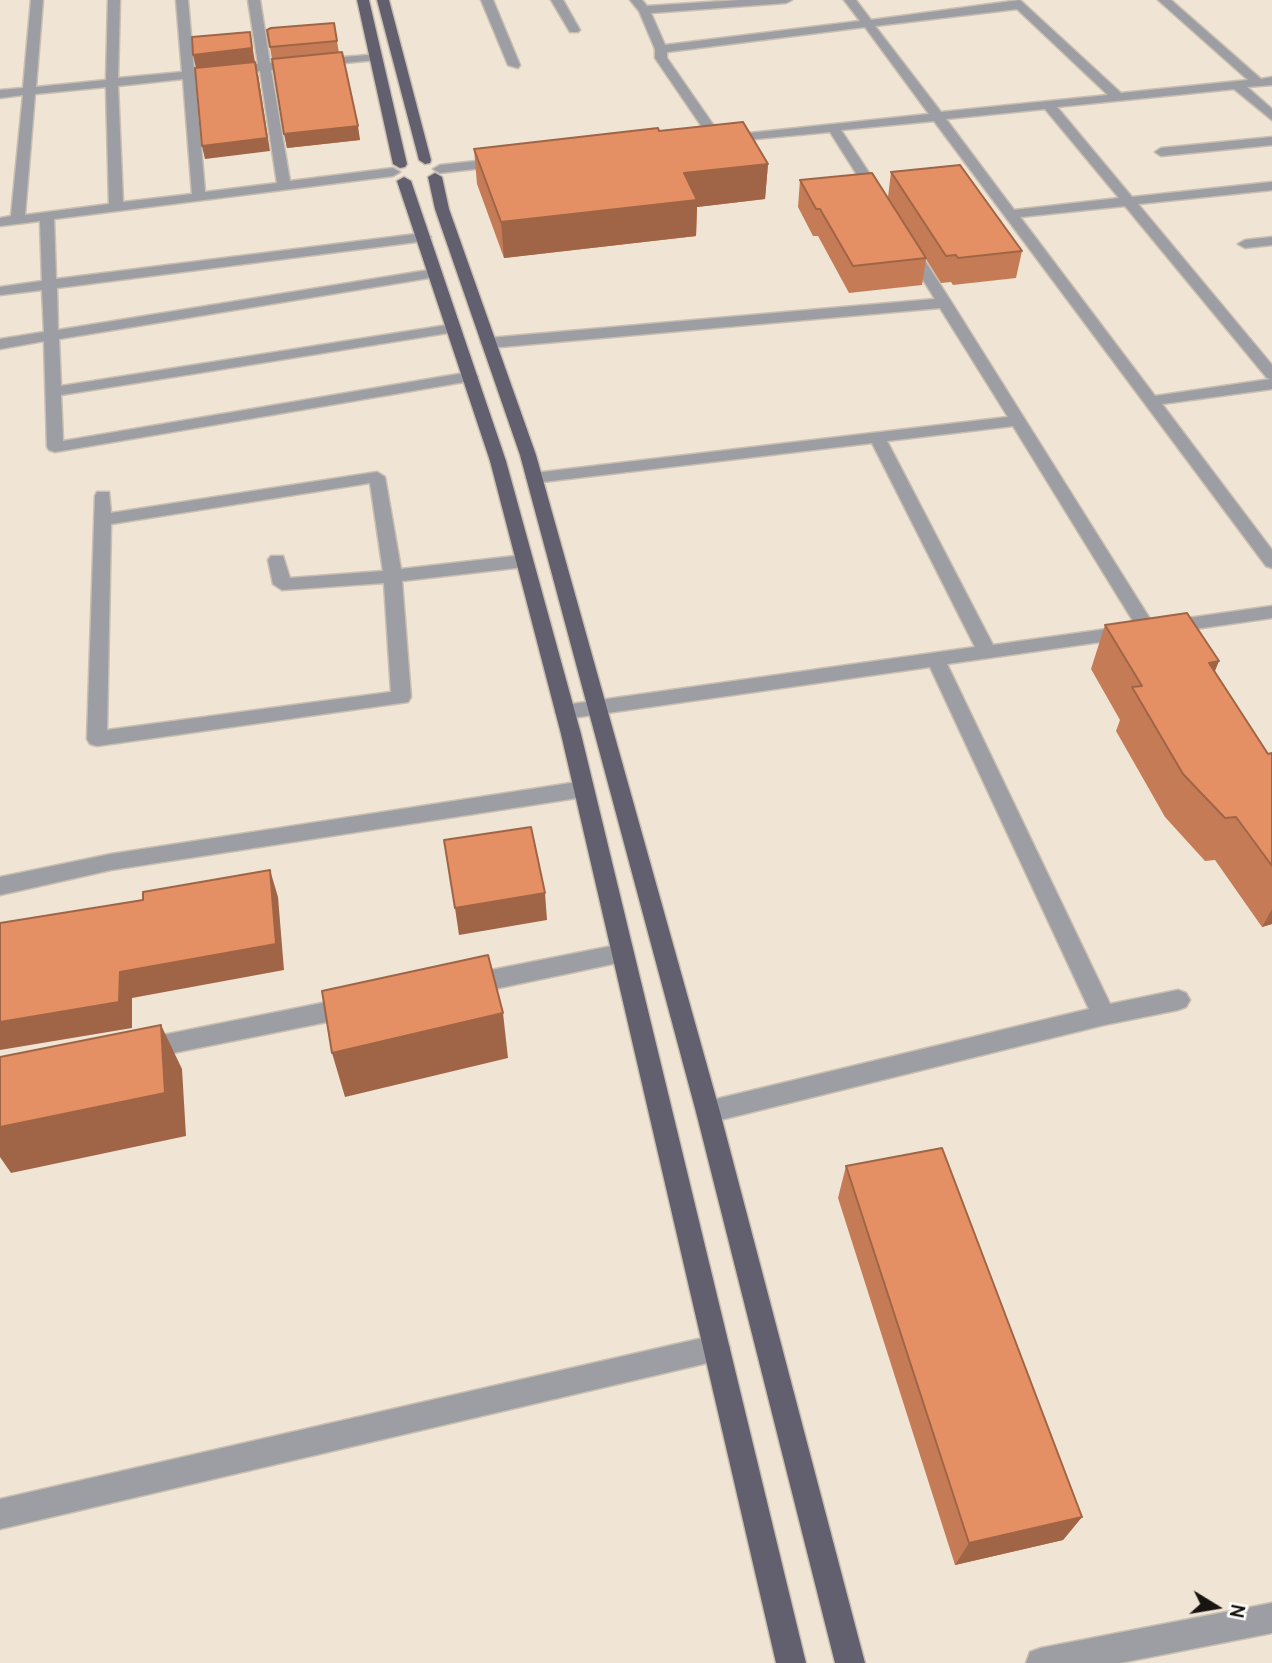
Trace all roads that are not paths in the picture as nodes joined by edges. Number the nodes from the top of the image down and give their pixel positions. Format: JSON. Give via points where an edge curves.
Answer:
{"nodes":[{"id":1,"x":37,"y":0,"type":"edge"},
{"id":2,"x":114,"y":0,"type":"edge"},
{"id":3,"x":181,"y":0,"type":"edge"},
{"id":4,"x":254,"y":0,"type":"edge"},
{"id":5,"x":363,"y":0,"type":"edge"},
{"id":6,"x":383,"y":0,"type":"edge"},
{"id":7,"x":487,"y":0,"type":"edge"},
{"id":8,"x":557,"y":0,"type":"edge"},
{"id":9,"x":786,"y":0,"type":"edge"},
{"id":10,"x":850,"y":0,"type":"edge"},
{"id":11,"x":1164,"y":0,"type":"edge"},
{"id":12,"x":1016,"y":2,"type":"edge"},
{"id":13,"x":640,"y":5,"type":"edge"},
{"id":14,"x":866,"y":22,"type":"junction"},
{"id":15,"x":574,"y":30,"type":"dead end"},
{"id":16,"x":661,"y":49,"type":"junction"},
{"id":17,"x":376,"y":56,"type":"junction"},
{"id":18,"x":514,"y":65,"type":"dead end"},
{"id":19,"x":264,"y":67,"type":"junction"},
{"id":20,"x":189,"y":75,"type":"junction"},
{"id":21,"x":1265,"y":81,"type":"edge"},
{"id":22,"x":112,"y":82,"type":"junction"},
{"id":23,"x":1236,"y":85,"type":"junction"},
{"id":24,"x":30,"y":91,"type":"junction"},
{"id":25,"x":0,"y":94,"type":"edge"},
{"id":26,"x":1118,"y":97,"type":"junction"},
{"id":27,"x":1048,"y":104,"type":"junction"},
{"id":28,"x":937,"y":116,"type":"junction"},
{"id":29,"x":1272,"y":116,"type":"edge"},
{"id":30,"x":833,"y":127,"type":"junction"},
{"id":31,"x":1272,"y":141,"type":"edge"},
{"id":32,"x":1161,"y":152,"type":"dead end"},
{"id":33,"x":512,"y":162,"type":"edge"},
{"id":34,"x":433,"y":169,"type":"junction"},
{"id":35,"x":399,"y":172,"type":"junction"},
{"id":36,"x":284,"y":186,"type":"junction"},
{"id":37,"x":1272,"y":186,"type":"edge"},
{"id":38,"x":199,"y":197,"type":"junction"},
{"id":39,"x":1129,"y":203,"type":"junction"},
{"id":40,"x":116,"y":207,"type":"junction"},
{"id":41,"x":884,"y":207,"type":"edge"},
{"id":42,"x":1011,"y":215,"type":"junction"},
{"id":43,"x":47,"y":216,"type":"junction"},
{"id":44,"x":18,"y":220,"type":"junction"},
{"id":45,"x":0,"y":222,"type":"edge"},
{"id":46,"x":424,"y":237,"type":"junction"},
{"id":47,"x":904,"y":239,"type":"edge"},
{"id":48,"x":1272,"y":241,"type":"edge"},
{"id":49,"x":1245,"y":244,"type":"dead end"},
{"id":50,"x":435,"y":273,"type":"junction"},
{"id":51,"x":50,"y":284,"type":"junction"},
{"id":52,"x":0,"y":291,"type":"edge"},
{"id":53,"x":945,"y":303,"type":"junction"},
{"id":54,"x":454,"y":328,"type":"junction"},
{"id":55,"x":51,"y":336,"type":"junction"},
{"id":56,"x":489,"y":343,"type":"junction"},
{"id":57,"x":0,"y":344,"type":"edge"},
{"id":58,"x":1272,"y":375,"type":"edge"},
{"id":59,"x":470,"y":377,"type":"junction"},
{"id":60,"x":1272,"y":384,"type":"edge"},
{"id":61,"x":53,"y":392,"type":"junction"},
{"id":62,"x":1151,"y":401,"type":"junction"},
{"id":63,"x":1018,"y":421,"type":"junction"},
{"id":64,"x":877,"y":437,"type":"junction"},
{"id":65,"x":534,"y":478,"type":"junction"},
{"id":66,"x":103,"y":496,"type":"dead end"},
{"id":67,"x":103,"y":520,"type":"junction"},
{"id":68,"x":277,"y":560,"type":"dead end"},
{"id":69,"x":524,"y":561,"type":"junction"},
{"id":70,"x":1272,"y":562,"type":"edge"},
{"id":71,"x":394,"y":576,"type":"junction"},
{"id":72,"x":1272,"y":612,"type":"edge"},
{"id":73,"x":1148,"y":629,"type":"junction"},
{"id":74,"x":987,"y":652,"type":"junction"},
{"id":75,"x":936,"y":660,"type":"junction"},
{"id":76,"x":598,"y":707,"type":"junction"},
{"id":77,"x":565,"y":712,"type":"junction"},
{"id":78,"x":584,"y":789,"type":"junction"},
{"id":79,"x":0,"y":886,"type":"edge"},
{"id":80,"x":622,"y":953,"type":"junction"},
{"id":81,"x":449,"y":988,"type":"edge"},
{"id":82,"x":1178,"y":1000,"type":"dead end"},
{"id":83,"x":369,"y":1004,"type":"edge"},
{"id":84,"x":1104,"y":1015,"type":"junction"},
{"id":85,"x":116,"y":1054,"type":"edge"},
{"id":86,"x":708,"y":1112,"type":"junction"},
{"id":87,"x":716,"y":1348,"type":"junction"},
{"id":88,"x":0,"y":1514,"type":"edge"},
{"id":89,"x":1272,"y":1618,"type":"edge"},
{"id":90,"x":791,"y":1663,"type":"edge"},
{"id":91,"x":850,"y":1663,"type":"edge"},
{"id":92,"x":1041,"y":1663,"type":"edge"}],
"edges":[{"from":1,"to":24,"type":"street"},
{"from":2,"to":22,"type":"street"},
{"from":3,"to":20,"type":"street"},
{"from":4,"to":19,"type":"street"},
{"from":5,"to":17,"type":"main road"},
{"from":6,"to":34,"type":"main road"},
{"from":7,"to":18,"type":"street"},
{"from":8,"to":15,"type":"street"},
{"from":9,"to":13,"type":"street"},
{"from":10,"to":14,"type":"street"},
{"from":11,"to":21,"type":"street"},
{"from":12,"to":14,"type":"street"},
{"from":12,"to":26,"type":"street"},
{"from":13,"to":16,"type":"street"},
{"from":14,"to":16,"type":"street"},
{"from":14,"to":28,"type":"street"},
{"from":16,"to":30,"type":"street","via":[[661,58],[711,140]]},
{"from":17,"to":19,"type":"street"},
{"from":17,"to":35,"type":"main road"},
{"from":19,"to":20,"type":"street"},
{"from":19,"to":36,"type":"street"},
{"from":20,"to":22,"type":"street"},
{"from":20,"to":38,"type":"street"},
{"from":21,"to":23,"type":"street"},
{"from":22,"to":24,"type":"street"},
{"from":22,"to":40,"type":"street"},
{"from":23,"to":26,"type":"street"},
{"from":23,"to":29,"type":"street"},
{"from":24,"to":25,"type":"street"},
{"from":24,"to":44,"type":"street"},
{"from":26,"to":27,"type":"street"},
{"from":27,"to":28,"type":"street"},
{"from":27,"to":39,"type":"street"},
{"from":28,"to":30,"type":"street"},
{"from":28,"to":42,"type":"street"},
{"from":30,"to":41,"type":"street"},
{"from":31,"to":32,"type":"street"},
{"from":33,"to":34,"type":"street"},
{"from":34,"to":35,"type":"main road"},
{"from":34,"to":35,"type":"main road","via":[[420,182]]},
{"from":34,"to":56,"type":"main road"},
{"from":35,"to":36,"type":"street"},
{"from":35,"to":46,"type":"main road"},
{"from":36,"to":38,"type":"street"},
{"from":37,"to":39,"type":"street"},
{"from":38,"to":40,"type":"street"},
{"from":39,"to":42,"type":"street"},
{"from":39,"to":58,"type":"street"},
{"from":40,"to":43,"type":"street"},
{"from":42,"to":62,"type":"street"},
{"from":43,"to":44,"type":"street"},
{"from":43,"to":51,"type":"street"},
{"from":44,"to":45,"type":"street"},
{"from":46,"to":50,"type":"main road"},
{"from":46,"to":51,"type":"street"},
{"from":47,"to":53,"type":"street"},
{"from":48,"to":49,"type":"street"},
{"from":50,"to":54,"type":"main road"},
{"from":50,"to":55,"type":"street"},
{"from":51,"to":52,"type":"street"},
{"from":51,"to":55,"type":"street"},
{"from":53,"to":56,"type":"street"},
{"from":53,"to":63,"type":"street"},
{"from":54,"to":59,"type":"main road"},
{"from":54,"to":61,"type":"street"},
{"from":55,"to":57,"type":"street"},
{"from":55,"to":61,"type":"street"},
{"from":56,"to":65,"type":"main road"},
{"from":59,"to":61,"type":"street","via":[[55,447]]},
{"from":59,"to":69,"type":"main road"},
{"from":60,"to":62,"type":"street"},
{"from":62,"to":70,"type":"street"},
{"from":63,"to":64,"type":"street"},
{"from":63,"to":73,"type":"street"},
{"from":64,"to":65,"type":"street"},
{"from":64,"to":74,"type":"street"},
{"from":65,"to":76,"type":"main road"},
{"from":66,"to":67,"type":"street"},
{"from":67,"to":71,"type":"street","via":[[377,477]]},
{"from":67,"to":71,"type":"street","via":[[97,739],[401,697]]},
{"from":68,"to":71,"type":"street","via":[[282,584]]},
{"from":69,"to":71,"type":"street"},
{"from":69,"to":77,"type":"main road"},
{"from":72,"to":73,"type":"street"},
{"from":73,"to":74,"type":"street"},
{"from":74,"to":75,"type":"street"},
{"from":75,"to":76,"type":"street"},
{"from":75,"to":84,"type":"street"},
{"from":76,"to":77,"type":"street"},
{"from":76,"to":86,"type":"main road"},
{"from":77,"to":78,"type":"main road"},
{"from":78,"to":79,"type":"street","via":[[111,862]]},
{"from":78,"to":80,"type":"main road"},
{"from":80,"to":81,"type":"street"},
{"from":80,"to":87,"type":"main road"},
{"from":82,"to":84,"type":"street"},
{"from":83,"to":85,"type":"street"},
{"from":84,"to":86,"type":"street"},
{"from":86,"to":91,"type":"main road"},
{"from":87,"to":88,"type":"street"},
{"from":87,"to":90,"type":"main road"},
{"from":89,"to":92,"type":"street"}]}
